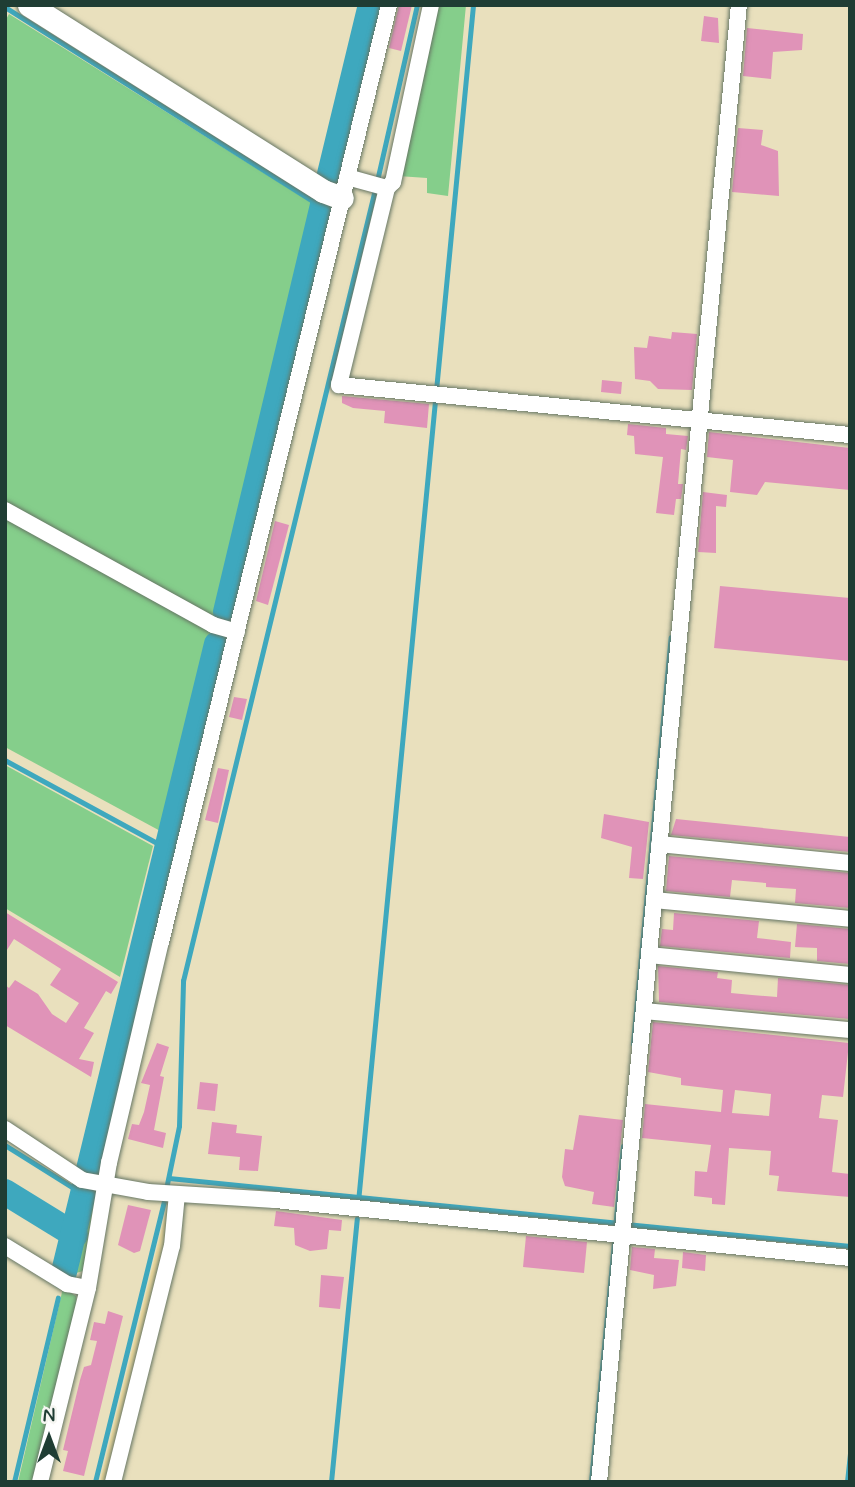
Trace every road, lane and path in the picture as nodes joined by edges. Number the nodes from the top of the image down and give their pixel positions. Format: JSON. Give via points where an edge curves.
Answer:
{"nodes":[{"id":1,"x":29,"y":5,"type":"edge"},
{"id":2,"x":389,"y":5,"type":"edge"},
{"id":3,"x":431,"y":5,"type":"edge"},
{"id":4,"x":740,"y":5,"type":"edge"},
{"id":5,"x":379,"y":186,"type":"junction"},
{"id":6,"x":344,"y":187,"type":"junction"},
{"id":7,"x":695,"y":421,"type":"junction"},
{"id":8,"x":850,"y":435,"type":"edge"},
{"id":9,"x":5,"y":510,"type":"edge"},
{"id":10,"x":237,"y":632,"type":"junction"},
{"id":11,"x":659,"y":844,"type":"junction"},
{"id":12,"x":850,"y":863,"type":"edge"},
{"id":13,"x":654,"y":900,"type":"junction"},
{"id":14,"x":850,"y":919,"type":"edge"},
{"id":15,"x":649,"y":955,"type":"junction"},
{"id":16,"x":850,"y":975,"type":"edge"},
{"id":17,"x":644,"y":1012,"type":"junction"},
{"id":18,"x":850,"y":1030,"type":"edge"},
{"id":19,"x":5,"y":1129,"type":"edge"},
{"id":20,"x":95,"y":1182,"type":"junction"},
{"id":21,"x":169,"y":1194,"type":"junction"},
{"id":22,"x":623,"y":1228,"type":"junction"},
{"id":23,"x":5,"y":1246,"type":"edge"},
{"id":24,"x":850,"y":1258,"type":"edge"},
{"id":25,"x":88,"y":1288,"type":"junction"},
{"id":26,"x":40,"y":1482,"type":"edge"},
{"id":27,"x":113,"y":1482,"type":"edge"},
{"id":28,"x":599,"y":1482,"type":"edge"}],
"edges":[{"from":1,"to":6,"type":"street","via":[[323,191]]},
{"from":2,"to":6,"type":"street"},
{"from":3,"to":5,"type":"street","via":[[393,182]]},
{"from":4,"to":7,"type":"street"},
{"from":5,"to":6,"type":"street"},
{"from":5,"to":7,"type":"street","via":[[339,385]]},
{"from":6,"to":10,"type":"street"},
{"from":7,"to":8,"type":"street"},
{"from":7,"to":11,"type":"street"},
{"from":9,"to":10,"type":"street","via":[[213,625]]},
{"from":10,"to":20,"type":"street"},
{"from":11,"to":12,"type":"street"},
{"from":11,"to":13,"type":"street"},
{"from":13,"to":14,"type":"street"},
{"from":13,"to":15,"type":"street"},
{"from":15,"to":16,"type":"street"},
{"from":15,"to":17,"type":"street"},
{"from":17,"to":18,"type":"street"},
{"from":17,"to":22,"type":"street"},
{"from":19,"to":20,"type":"street"},
{"from":20,"to":21,"type":"street"},
{"from":20,"to":25,"type":"street"},
{"from":21,"to":22,"type":"street"},
{"from":21,"to":27,"type":"street","via":[[170,1255]]},
{"from":22,"to":24,"type":"street"},
{"from":22,"to":28,"type":"street"},
{"from":23,"to":25,"type":"street","via":[[67,1284]]},
{"from":25,"to":26,"type":"street"}]}
